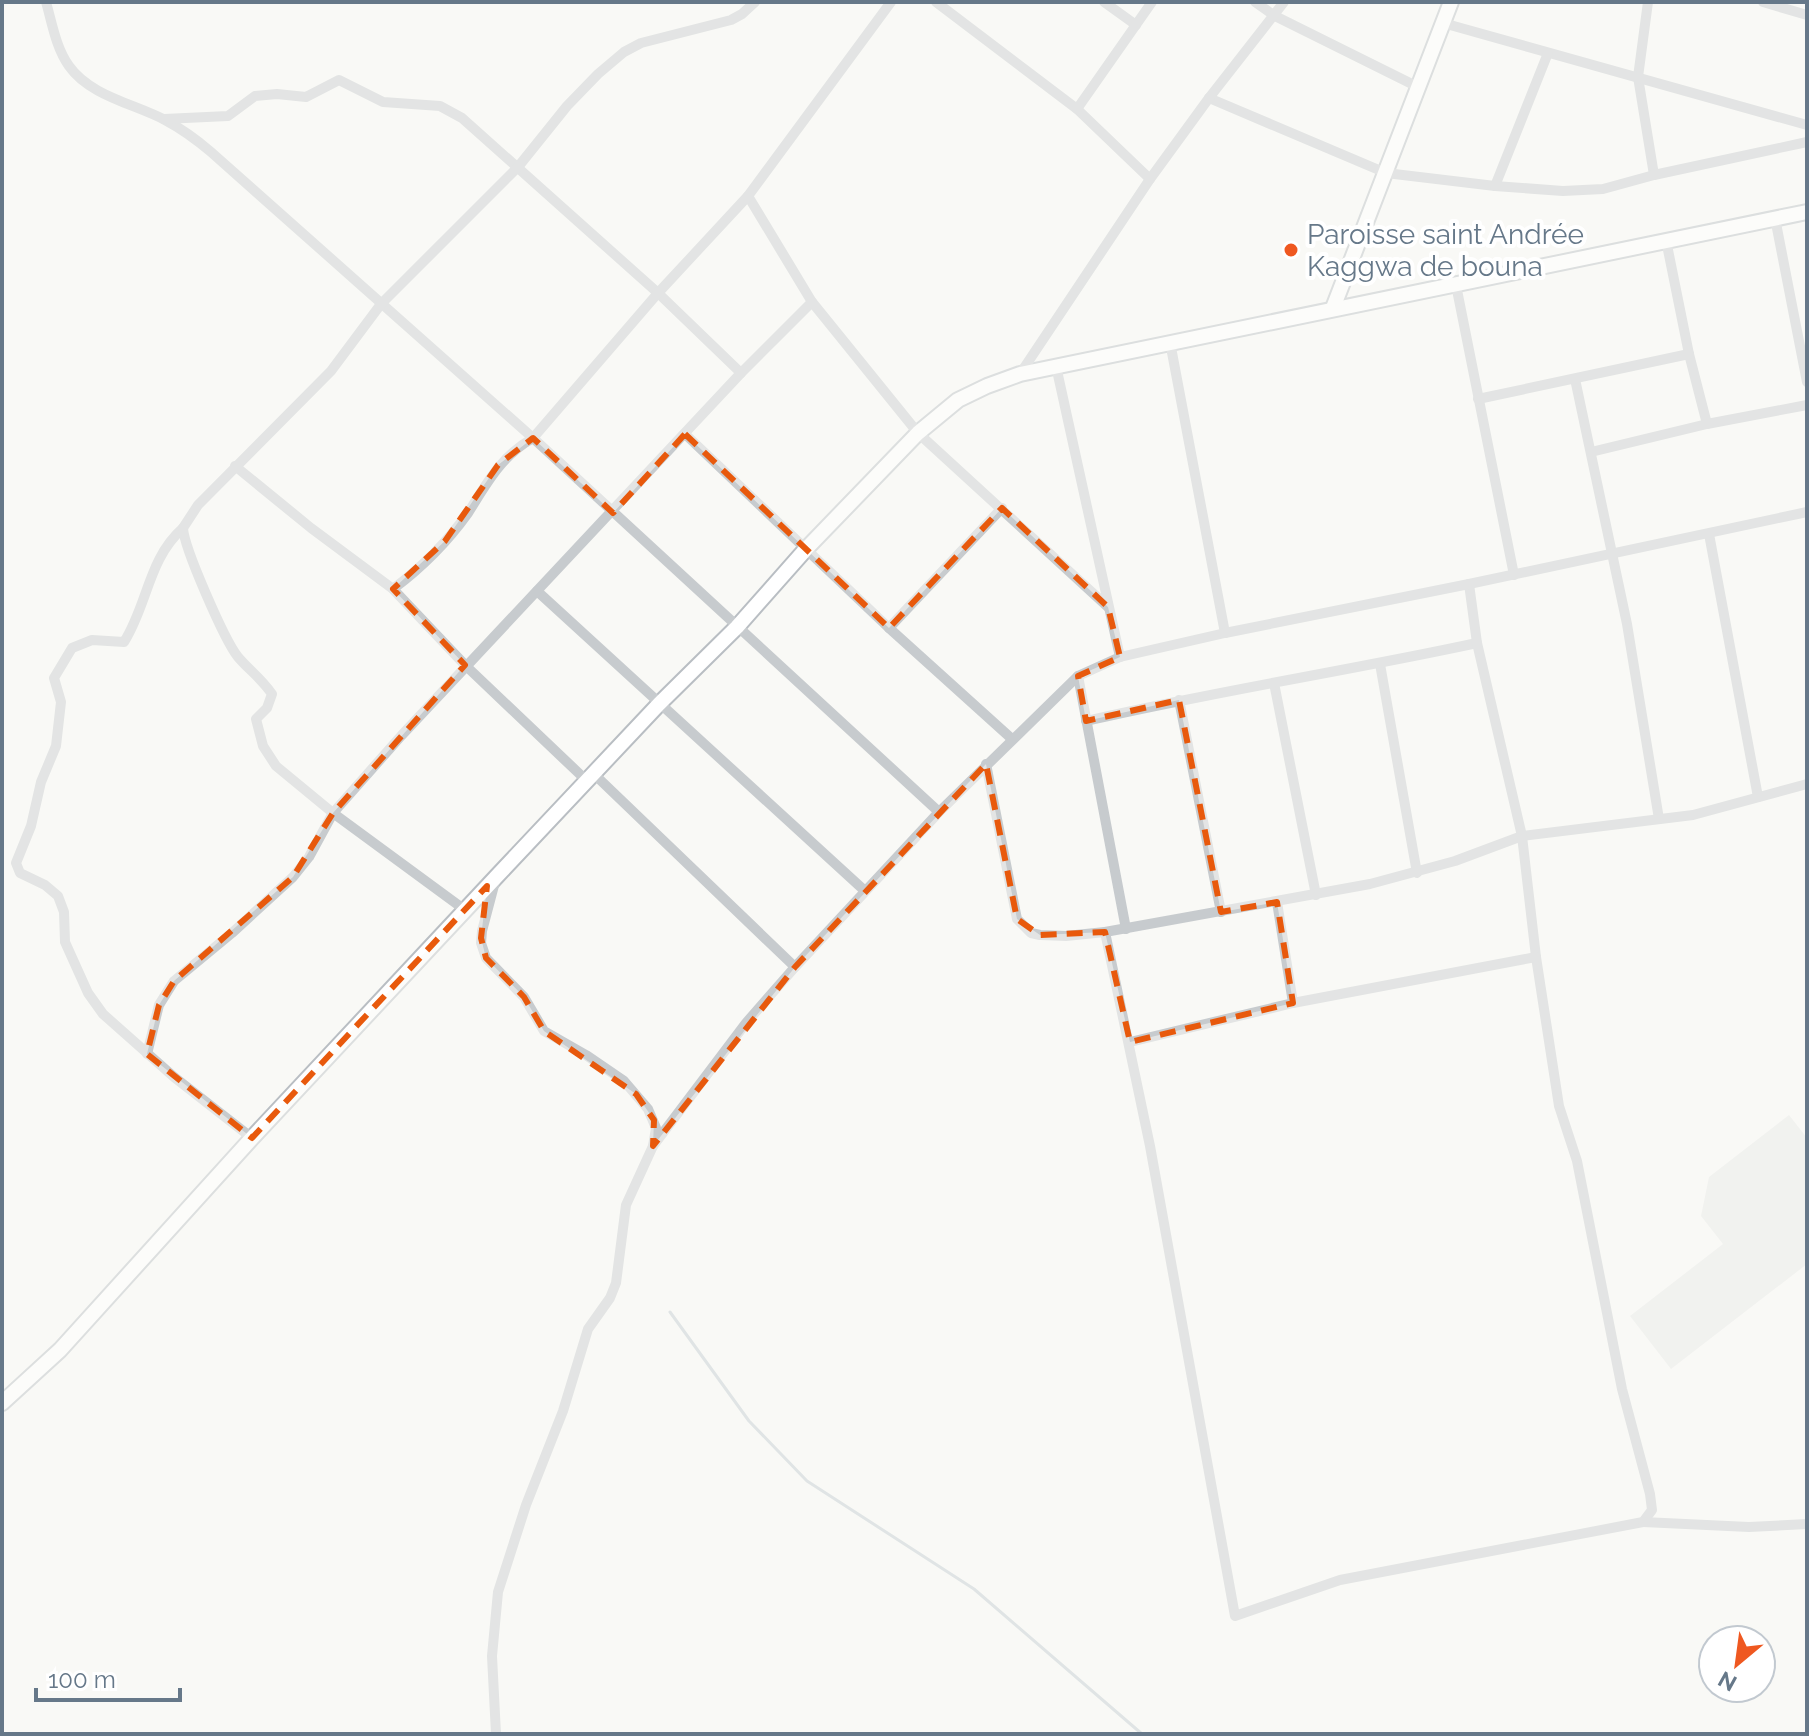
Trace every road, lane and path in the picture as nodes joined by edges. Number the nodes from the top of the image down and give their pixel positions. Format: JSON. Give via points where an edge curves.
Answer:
{"nodes":[{"id":1,"x":46,"y":2,"type":"edge"},
{"id":2,"x":755,"y":2,"type":"edge"},
{"id":3,"x":891,"y":2,"type":"edge"},
{"id":4,"x":936,"y":2,"type":"edge"},
{"id":5,"x":1104,"y":2,"type":"edge"},
{"id":6,"x":1152,"y":2,"type":"edge"},
{"id":7,"x":1255,"y":2,"type":"edge"},
{"id":8,"x":1284,"y":2,"type":"edge"},
{"id":9,"x":1451,"y":2,"type":"edge"},
{"id":10,"x":1648,"y":2,"type":"edge"},
{"id":11,"x":1763,"y":2,"type":"edge"},
{"id":12,"x":1807,"y":15,"type":"edge"},
{"id":13,"x":1275,"y":16,"type":"junction"},
{"id":14,"x":1443,"y":23,"type":"junction"},
{"id":15,"x":1136,"y":25,"type":"junction"},
{"id":16,"x":1548,"y":53,"type":"junction"},
{"id":17,"x":1638,"y":77,"type":"junction"},
{"id":18,"x":1418,"y":87,"type":"junction"},
{"id":19,"x":1209,"y":98,"type":"junction"},
{"id":20,"x":1077,"y":109,"type":"junction"},
{"id":21,"x":164,"y":119,"type":"junction"},
{"id":22,"x":1807,"y":125,"type":"edge"},
{"id":23,"x":1807,"y":142,"type":"edge"},
{"id":24,"x":518,"y":167,"type":"junction"},
{"id":25,"x":1386,"y":173,"type":"junction"},
{"id":26,"x":1654,"y":175,"type":"junction"},
{"id":27,"x":1150,"y":179,"type":"junction"},
{"id":28,"x":1495,"y":186,"type":"junction"},
{"id":29,"x":748,"y":196,"type":"junction"},
{"id":30,"x":1807,"y":212,"type":"edge"},
{"id":31,"x":1775,"y":218,"type":"junction"},
{"id":32,"x":1666,"y":240,"type":"junction"},
{"id":33,"x":1456,"y":285,"type":"junction"},
{"id":34,"x":658,"y":293,"type":"junction"},
{"id":35,"x":812,"y":302,"type":"junction"},
{"id":36,"x":381,"y":304,"type":"junction"},
{"id":37,"x":1333,"y":308,"type":"junction"},
{"id":38,"x":1802,"y":331,"type":"edge"},
{"id":39,"x":1170,"y":342,"type":"junction"},
{"id":40,"x":1689,"y":354,"type":"junction"},
{"id":41,"x":1056,"y":366,"type":"junction"},
{"id":42,"x":741,"y":373,"type":"junction"},
{"id":43,"x":1020,"y":374,"type":"junction"},
{"id":44,"x":1575,"y":379,"type":"junction"},
{"id":45,"x":1807,"y":382,"type":"edge"},
{"id":46,"x":1478,"y":399,"type":"junction"},
{"id":47,"x":1807,"y":405,"type":"edge"},
{"id":48,"x":1707,"y":424,"type":"junction"},
{"id":49,"x":918,"y":433,"type":"junction"},
{"id":50,"x":685,"y":434,"type":"junction"},
{"id":51,"x":533,"y":438,"type":"junction"},
{"id":52,"x":1591,"y":452,"type":"junction"},
{"id":53,"x":235,"y":466,"type":"junction"},
{"id":54,"x":1002,"y":508,"type":"junction"},
{"id":55,"x":1807,"y":512,"type":"edge"},
{"id":56,"x":613,"y":513,"type":"junction"},
{"id":57,"x":183,"y":528,"type":"junction"},
{"id":58,"x":1709,"y":534,"type":"junction"},
{"id":59,"x":806,"y":549,"type":"junction"},
{"id":60,"x":1614,"y":552,"type":"junction"},
{"id":61,"x":1514,"y":575,"type":"junction"},
{"id":62,"x":1469,"y":584,"type":"junction"},
{"id":63,"x":393,"y":589,"type":"junction"},
{"id":64,"x":537,"y":591,"type":"junction"},
{"id":65,"x":1108,"y":607,"type":"junction"},
{"id":66,"x":737,"y":627,"type":"junction"},
{"id":67,"x":889,"y":628,"type":"junction"},
{"id":68,"x":1225,"y":633,"type":"junction"},
{"id":69,"x":1477,"y":643,"type":"junction"},
{"id":70,"x":1120,"y":657,"type":"junction"},
{"id":71,"x":1380,"y":664,"type":"junction"},
{"id":72,"x":465,"y":665,"type":"junction"},
{"id":73,"x":1078,"y":676,"type":"junction"},
{"id":74,"x":1274,"y":683,"type":"junction"},
{"id":75,"x":1179,"y":700,"type":"junction"},
{"id":76,"x":659,"y":704,"type":"junction"},
{"id":77,"x":1086,"y":721,"type":"junction"},
{"id":78,"x":1012,"y":739,"type":"junction"},
{"id":79,"x":986,"y":764,"type":"junction"},
{"id":80,"x":592,"y":778,"type":"junction"},
{"id":81,"x":1807,"y":784,"type":"edge"},
{"id":82,"x":1758,"y":797,"type":"junction"},
{"id":83,"x":939,"y":812,"type":"junction"},
{"id":84,"x":333,"y":813,"type":"junction"},
{"id":85,"x":1659,"y":819,"type":"junction"},
{"id":86,"x":1522,"y":836,"type":"junction"},
{"id":87,"x":1417,"y":873,"type":"junction"},
{"id":88,"x":497,"y":876,"type":"junction"},
{"id":89,"x":865,"y":891,"type":"junction"},
{"id":90,"x":1316,"y":895,"type":"junction"},
{"id":91,"x":1277,"y":902,"type":"junction"},
{"id":92,"x":465,"y":910,"type":"junction"},
{"id":93,"x":1221,"y":912,"type":"junction"},
{"id":94,"x":1126,"y":929,"type":"junction"},
{"id":95,"x":1105,"y":932,"type":"junction"},
{"id":96,"x":1536,"y":957,"type":"junction"},
{"id":97,"x":795,"y":967,"type":"junction"},
{"id":98,"x":1293,"y":1003,"type":"junction"},
{"id":99,"x":1130,"y":1042,"type":"junction"},
{"id":100,"x":147,"y":1054,"type":"junction"},
{"id":101,"x":252,"y":1138,"type":"junction"},
{"id":102,"x":653,"y":1146,"type":"junction"},
{"id":103,"x":2,"y":1403,"type":"edge"},
{"id":104,"x":1643,"y":1522,"type":"junction"},
{"id":105,"x":1807,"y":1524,"type":"edge"},
{"id":106,"x":496,"y":1734,"type":"edge"}],
"edges":[{"from":1,"to":21,"type":"street","via":[[70,68],[97,90]]},
{"from":2,"to":24,"type":"street","via":[[731,20],[624,52],[567,106]]},
{"from":3,"to":29,"type":"street"},
{"from":4,"to":20,"type":"street"},
{"from":5,"to":15,"type":"street"},
{"from":6,"to":15,"type":"street"},
{"from":7,"to":13,"type":"street"},
{"from":8,"to":13,"type":"street"},
{"from":9,"to":14,"type":"street"},
{"from":10,"to":17,"type":"street"},
{"from":11,"to":12,"type":"street"},
{"from":13,"to":18,"type":"street"},
{"from":13,"to":19,"type":"street"},
{"from":14,"to":16,"type":"street"},
{"from":14,"to":18,"type":"street"},
{"from":15,"to":20,"type":"street"},
{"from":16,"to":17,"type":"street"},
{"from":16,"to":28,"type":"street"},
{"from":17,"to":22,"type":"street"},
{"from":17,"to":26,"type":"street"},
{"from":18,"to":25,"type":"street"},
{"from":19,"to":25,"type":"street"},
{"from":19,"to":27,"type":"street"},
{"from":20,"to":27,"type":"street"},
{"from":21,"to":24,"type":"street","via":[[228,116],[255,96],[306,97],[339,80],[383,102],[445,108]]},
{"from":21,"to":36,"type":"street","via":[[211,152]]},
{"from":23,"to":26,"type":"street"},
{"from":24,"to":34,"type":"street"},
{"from":24,"to":36,"type":"street"},
{"from":25,"to":28,"type":"street"},
{"from":25,"to":37,"type":"street"},
{"from":26,"to":28,"type":"street","via":[[1603,189]]},
{"from":27,"to":43,"type":"street"},
{"from":29,"to":34,"type":"street"},
{"from":29,"to":35,"type":"street"},
{"from":30,"to":31,"type":"street"},
{"from":31,"to":32,"type":"street"},
{"from":31,"to":38,"type":"street"},
{"from":32,"to":33,"type":"street"},
{"from":32,"to":40,"type":"street"},
{"from":33,"to":37,"type":"street"},
{"from":33,"to":46,"type":"street"},
{"from":34,"to":42,"type":"street"},
{"from":34,"to":51,"type":"street"},
{"from":35,"to":42,"type":"street"},
{"from":35,"to":49,"type":"street"},
{"from":36,"to":51,"type":"street"},
{"from":36,"to":53,"type":"street","via":[[331,371]]},
{"from":37,"to":39,"type":"street"},
{"from":38,"to":45,"type":"street"},
{"from":39,"to":41,"type":"street"},
{"from":39,"to":68,"type":"street"},
{"from":40,"to":44,"type":"street"},
{"from":40,"to":48,"type":"street"},
{"from":41,"to":43,"type":"street"},
{"from":41,"to":65,"type":"street"},
{"from":42,"to":50,"type":"street"},
{"from":43,"to":49,"type":"street","via":[[958,400]]},
{"from":44,"to":46,"type":"street"},
{"from":44,"to":52,"type":"street"},
{"from":46,"to":61,"type":"street"},
{"from":47,"to":48,"type":"street"},
{"from":48,"to":52,"type":"street"},
{"from":49,"to":54,"type":"street"},
{"from":49,"to":59,"type":"street"},
{"from":50,"to":56,"type":"street"},
{"from":50,"to":59,"type":"street"},
{"from":51,"to":56,"type":"street"},
{"from":51,"to":63,"type":"street","via":[[498,465],[445,541]]},
{"from":52,"to":60,"type":"street"},
{"from":53,"to":57,"type":"street"},
{"from":53,"to":63,"type":"street"},
{"from":54,"to":65,"type":"street"},
{"from":54,"to":67,"type":"street"},
{"from":55,"to":58,"type":"street"},
{"from":56,"to":64,"type":"street"},
{"from":56,"to":66,"type":"street"},
{"from":57,"to":84,"type":"street","via":[[198,575],[237,656],[272,694],[256,719],[268,756]]},
{"from":57,"to":100,"type":"street","via":[[160,555],[124,642],[92,640],[72,648],[54,678],[61,702],[56,746],[16,863],[20,873],[58,896],[65,942],[94,1003]]},
{"from":58,"to":60,"type":"street"},
{"from":58,"to":82,"type":"street"},
{"from":59,"to":66,"type":"street"},
{"from":59,"to":67,"type":"street"},
{"from":60,"to":61,"type":"street"},
{"from":60,"to":85,"type":"street"},
{"from":61,"to":62,"type":"street"},
{"from":62,"to":68,"type":"street"},
{"from":62,"to":69,"type":"street"},
{"from":63,"to":72,"type":"street"},
{"from":64,"to":72,"type":"street"},
{"from":64,"to":76,"type":"street"},
{"from":65,"to":70,"type":"street"},
{"from":66,"to":76,"type":"street"},
{"from":66,"to":83,"type":"street"},
{"from":67,"to":78,"type":"street"},
{"from":68,"to":70,"type":"street"},
{"from":69,"to":71,"type":"street"},
{"from":69,"to":86,"type":"street"},
{"from":70,"to":73,"type":"street"},
{"from":71,"to":74,"type":"street"},
{"from":71,"to":87,"type":"street"},
{"from":72,"to":80,"type":"street"},
{"from":72,"to":84,"type":"street"},
{"from":73,"to":77,"type":"street"},
{"from":73,"to":78,"type":"street"},
{"from":74,"to":75,"type":"street"},
{"from":74,"to":90,"type":"street"},
{"from":75,"to":77,"type":"street"},
{"from":75,"to":93,"type":"street"},
{"from":76,"to":80,"type":"street"},
{"from":76,"to":89,"type":"street"},
{"from":77,"to":94,"type":"street"},
{"from":78,"to":79,"type":"street"},
{"from":79,"to":83,"type":"street"},
{"from":79,"to":95,"type":"street","via":[[1017,919],[1031,933],[1051,937]]},
{"from":80,"to":88,"type":"street"},
{"from":80,"to":97,"type":"street"},
{"from":81,"to":82,"type":"street"},
{"from":82,"to":85,"type":"street","via":[[1715,811]]},
{"from":83,"to":89,"type":"street"},
{"from":84,"to":92,"type":"street"},
{"from":84,"to":100,"type":"street","via":[[293,877],[174,981],[159,1005]]},
{"from":85,"to":86,"type":"street"},
{"from":86,"to":87,"type":"street"},
{"from":86,"to":96,"type":"street"},
{"from":87,"to":90,"type":"street"},
{"from":88,"to":92,"type":"street"},
{"from":88,"to":102,"type":"street","via":[[482,931],[486,958],[524,997],[544,1031],[595,1060],[636,1094],[654,1120]]},
{"from":89,"to":97,"type":"street"},
{"from":90,"to":91,"type":"street"},
{"from":91,"to":93,"type":"street"},
{"from":91,"to":98,"type":"street"},
{"from":92,"to":101,"type":"street"},
{"from":93,"to":94,"type":"street"},
{"from":94,"to":95,"type":"street"},
{"from":95,"to":99,"type":"street"},
{"from":96,"to":98,"type":"street"},
{"from":96,"to":104,"type":"street","via":[[1559,1106],[1577,1161],[1622,1389],[1650,1494],[1652,1510]]},
{"from":97,"to":102,"type":"street"},
{"from":98,"to":99,"type":"street"},
{"from":99,"to":104,"type":"street","via":[[1235,1616],[1340,1580]]},
{"from":100,"to":101,"type":"street"},
{"from":101,"to":103,"type":"street","via":[[60,1350]]},
{"from":102,"to":106,"type":"street","via":[[626,1205],[616,1283],[588,1329],[498,1592],[492,1656]]},
{"from":104,"to":105,"type":"street"}]}
